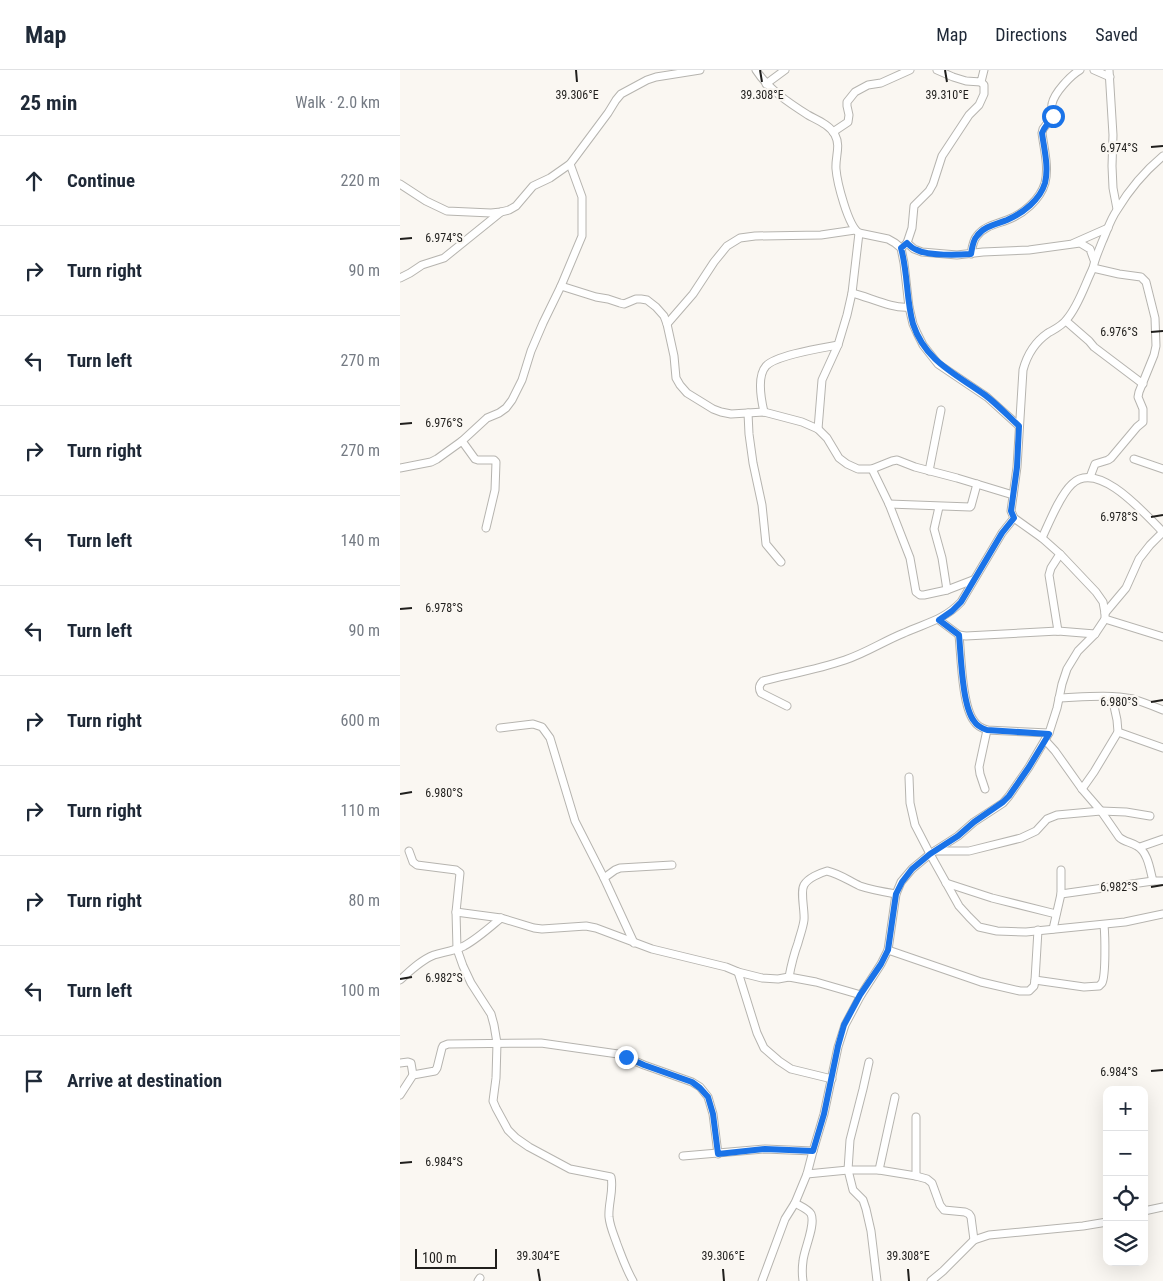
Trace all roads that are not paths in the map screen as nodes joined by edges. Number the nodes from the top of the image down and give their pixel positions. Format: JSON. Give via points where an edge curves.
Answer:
{"nodes":[{"id":1,"x":700,"y":70,"type":"edge"},
{"id":2,"x":756,"y":70,"type":"edge"},
{"id":3,"x":785,"y":70,"type":"edge"},
{"id":4,"x":910,"y":70,"type":"edge"},
{"id":5,"x":937,"y":70,"type":"edge"},
{"id":6,"x":984,"y":70,"type":"edge"},
{"id":7,"x":1080,"y":70,"type":"edge"},
{"id":8,"x":1094,"y":70,"type":"edge"},
{"id":9,"x":1109,"y":73,"type":"edge"},
{"id":10,"x":981,"y":82,"type":"junction"},
{"id":11,"x":766,"y":84,"type":"junction"},
{"id":12,"x":833,"y":132,"type":"junction"},
{"id":13,"x":1163,"y":156,"type":"edge"},
{"id":14,"x":570,"y":164,"type":"junction"},
{"id":15,"x":400,"y":184,"type":"edge"},
{"id":16,"x":1117,"y":209,"type":"junction"},
{"id":17,"x":501,"y":212,"type":"junction"},
{"id":18,"x":1108,"y":228,"type":"junction"},
{"id":19,"x":857,"y":232,"type":"junction"},
{"id":20,"x":907,"y":243,"type":"junction"},
{"id":21,"x":1074,"y":243,"type":"junction"},
{"id":22,"x":901,"y":248,"type":"junction"},
{"id":23,"x":971,"y":254,"type":"junction"},
{"id":24,"x":1093,"y":264,"type":"junction"},
{"id":25,"x":400,"y":278,"type":"edge"},
{"id":26,"x":561,"y":286,"type":"junction"},
{"id":27,"x":852,"y":293,"type":"junction"},
{"id":28,"x":909,"y":307,"type":"junction"},
{"id":29,"x":1066,"y":321,"type":"junction"},
{"id":30,"x":667,"y":324,"type":"junction"},
{"id":31,"x":838,"y":345,"type":"junction"},
{"id":32,"x":1143,"y":384,"type":"junction"},
{"id":33,"x":941,"y":410,"type":"dead end"},
{"id":34,"x":748,"y":412,"type":"junction"},
{"id":35,"x":764,"y":412,"type":"junction"},
{"id":36,"x":1019,"y":426,"type":"junction"},
{"id":37,"x":818,"y":429,"type":"junction"},
{"id":38,"x":462,"y":441,"type":"junction"},
{"id":39,"x":1134,"y":459,"type":"dead end"},
{"id":40,"x":400,"y":468,"type":"edge"},
{"id":41,"x":872,"y":469,"type":"junction"},
{"id":42,"x":1163,"y":469,"type":"edge"},
{"id":43,"x":930,"y":472,"type":"junction"},
{"id":44,"x":1090,"y":477,"type":"junction"},
{"id":45,"x":977,"y":484,"type":"junction"},
{"id":46,"x":1013,"y":495,"type":"junction"},
{"id":47,"x":889,"y":504,"type":"junction"},
{"id":48,"x":939,"y":507,"type":"junction"},
{"id":49,"x":1014,"y":518,"type":"junction"},
{"id":50,"x":486,"y":528,"type":"dead end"},
{"id":51,"x":1163,"y":532,"type":"edge"},
{"id":52,"x":1042,"y":538,"type":"junction"},
{"id":53,"x":1060,"y":554,"type":"junction"},
{"id":54,"x":781,"y":562,"type":"dead end"},
{"id":55,"x":973,"y":580,"type":"junction"},
{"id":56,"x":948,"y":590,"type":"junction"},
{"id":57,"x":1105,"y":616,"type":"junction"},
{"id":58,"x":939,"y":620,"type":"junction"},
{"id":59,"x":1058,"y":632,"type":"junction"},
{"id":60,"x":1095,"y":634,"type":"junction"},
{"id":61,"x":959,"y":635,"type":"junction"},
{"id":62,"x":1163,"y":637,"type":"edge"},
{"id":63,"x":1112,"y":697,"type":"junction"},
{"id":64,"x":1059,"y":698,"type":"junction"},
{"id":65,"x":787,"y":706,"type":"dead end"},
{"id":66,"x":1163,"y":710,"type":"edge"},
{"id":67,"x":500,"y":728,"type":"dead end"},
{"id":68,"x":987,"y":730,"type":"junction"},
{"id":69,"x":1118,"y":732,"type":"junction"},
{"id":70,"x":1047,"y":737,"type":"junction"},
{"id":71,"x":1163,"y":748,"type":"edge"},
{"id":72,"x":909,"y":777,"type":"dead end"},
{"id":73,"x":985,"y":789,"type":"dead end"},
{"id":74,"x":1082,"y":789,"type":"junction"},
{"id":75,"x":1101,"y":811,"type":"junction"},
{"id":76,"x":1150,"y":816,"type":"dead end"},
{"id":77,"x":1163,"y":839,"type":"edge"},
{"id":78,"x":1140,"y":847,"type":"junction"},
{"id":79,"x":409,"y":851,"type":"dead end"},
{"id":80,"x":932,"y":852,"type":"junction"},
{"id":81,"x":672,"y":865,"type":"dead end"},
{"id":82,"x":1062,"y":870,"type":"dead end"},
{"id":83,"x":604,"y":878,"type":"junction"},
{"id":84,"x":1153,"y":881,"type":"junction"},
{"id":85,"x":1163,"y":881,"type":"edge"},
{"id":86,"x":946,"y":884,"type":"junction"},
{"id":87,"x":896,"y":894,"type":"junction"},
{"id":88,"x":1061,"y":894,"type":"junction"},
{"id":89,"x":456,"y":912,"type":"junction"},
{"id":90,"x":1056,"y":914,"type":"junction"},
{"id":91,"x":1163,"y":914,"type":"edge"},
{"id":92,"x":501,"y":918,"type":"junction"},
{"id":93,"x":1104,"y":925,"type":"junction"},
{"id":94,"x":1053,"y":929,"type":"junction"},
{"id":95,"x":1038,"y":930,"type":"junction"},
{"id":96,"x":634,"y":943,"type":"junction"},
{"id":97,"x":457,"y":949,"type":"junction"},
{"id":98,"x":888,"y":950,"type":"junction"},
{"id":99,"x":738,"y":972,"type":"junction"},
{"id":100,"x":789,"y":977,"type":"junction"},
{"id":101,"x":400,"y":980,"type":"edge"},
{"id":102,"x":1035,"y":980,"type":"junction"},
{"id":103,"x":860,"y":995,"type":"junction"},
{"id":104,"x":497,"y":1043,"type":"junction"},
{"id":105,"x":869,"y":1062,"type":"dead end"},
{"id":106,"x":400,"y":1063,"type":"edge"},
{"id":107,"x":413,"y":1075,"type":"junction"},
{"id":108,"x":832,"y":1079,"type":"junction"},
{"id":109,"x":400,"y":1095,"type":"edge"},
{"id":110,"x":895,"y":1097,"type":"dead end"},
{"id":111,"x":916,"y":1117,"type":"dead end"},
{"id":112,"x":813,"y":1151,"type":"junction"},
{"id":113,"x":718,"y":1154,"type":"junction"},
{"id":114,"x":683,"y":1156,"type":"dead end"},
{"id":115,"x":848,"y":1170,"type":"junction"},
{"id":116,"x":879,"y":1170,"type":"junction"},
{"id":117,"x":807,"y":1174,"type":"junction"},
{"id":118,"x":916,"y":1176,"type":"junction"},
{"id":119,"x":795,"y":1203,"type":"junction"},
{"id":120,"x":1163,"y":1207,"type":"edge"},
{"id":121,"x":1148,"y":1210,"type":"edge"},
{"id":122,"x":1103,"y":1223,"type":"edge"},
{"id":123,"x":974,"y":1240,"type":"junction"},
{"id":124,"x":633,"y":1281,"type":"edge"},
{"id":125,"x":762,"y":1281,"type":"edge"},
{"id":126,"x":803,"y":1281,"type":"edge"},
{"id":127,"x":877,"y":1281,"type":"edge"},
{"id":128,"x":931,"y":1281,"type":"edge"}],
"edges":[{"from":1,"to":14,"type":"street","via":[[656,77],[621,94]]},
{"from":2,"to":11,"type":"street"},
{"from":3,"to":11,"type":"street"},
{"from":4,"to":12,"type":"street","via":[[856,92],[847,102],[848,122]]},
{"from":5,"to":10,"type":"street","via":[[966,81]]},
{"from":6,"to":10,"type":"street"},
{"from":7,"to":23,"type":"street","via":[[1056,95],[1052,104],[1053,116],[1042,133],[1046,165],[1042,191],[1024,210],[984,229],[975,237]]},
{"from":8,"to":9,"type":"street"},
{"from":9,"to":16,"type":"street","via":[[1114,135],[1113,188]]},
{"from":10,"to":20,"type":"street","via":[[984,94],[979,105],[942,156],[930,191],[914,206]]},
{"from":11,"to":12,"type":"street"},
{"from":12,"to":19,"type":"street","via":[[838,142],[836,168],[840,192]]},
{"from":13,"to":16,"type":"street","via":[[1143,175]]},
{"from":14,"to":17,"type":"street","via":[[533,186],[516,206]]},
{"from":14,"to":26,"type":"street","via":[[582,197],[582,231]]},
{"from":15,"to":17,"type":"street","via":[[447,211]]},
{"from":16,"to":18,"type":"street"},
{"from":17,"to":25,"type":"street","via":[[444,258],[422,265]]},
{"from":18,"to":21,"type":"street"},
{"from":18,"to":24,"type":"street"},
{"from":19,"to":22,"type":"street","via":[[888,239]]},
{"from":19,"to":27,"type":"street"},
{"from":19,"to":30,"type":"street","via":[[740,238],[727,246]]},
{"from":20,"to":22,"type":"street"},
{"from":20,"to":23,"type":"street","via":[[922,252],[957,256]]},
{"from":21,"to":23,"type":"street"},
{"from":21,"to":24,"type":"street","via":[[1090,249]]},
{"from":22,"to":28,"type":"street"},
{"from":24,"to":29,"type":"street"},
{"from":24,"to":32,"type":"street","via":[[1119,274],[1141,277],[1146,282],[1155,318],[1156,346]]},
{"from":26,"to":30,"type":"street","via":[[624,304],[636,299],[647,300],[660,311]]},
{"from":26,"to":38,"type":"street","via":[[512,400]]},
{"from":27,"to":28,"type":"street"},
{"from":27,"to":31,"type":"street"},
{"from":28,"to":36,"type":"street","via":[[923,345],[938,364],[987,396]]},
{"from":29,"to":32,"type":"street"},
{"from":29,"to":36,"type":"street","via":[[1030,351],[1021,382]]},
{"from":30,"to":34,"type":"street","via":[[676,378],[687,393],[712,409],[731,414]]},
{"from":31,"to":35,"type":"street","via":[[787,356],[767,364],[760,388]]},
{"from":31,"to":37,"type":"street","via":[[822,380]]},
{"from":32,"to":44,"type":"street","via":[[1138,397],[1143,409],[1143,422],[1111,458],[1095,464]]},
{"from":33,"to":43,"type":"street"},
{"from":34,"to":35,"type":"street"},
{"from":34,"to":54,"type":"street","via":[[766,544]]},
{"from":35,"to":37,"type":"street"},
{"from":36,"to":46,"type":"street"},
{"from":37,"to":41,"type":"street","via":[[846,464],[858,469]]},
{"from":38,"to":40,"type":"street","via":[[431,462]]},
{"from":38,"to":50,"type":"street","via":[[475,459],[496,462],[495,490]]},
{"from":39,"to":42,"type":"street"},
{"from":41,"to":43,"type":"street","via":[[894,460]]},
{"from":41,"to":47,"type":"street"},
{"from":43,"to":45,"type":"street"},
{"from":44,"to":51,"type":"street","via":[[1098,478],[1120,492]]},
{"from":44,"to":52,"type":"street","via":[[1071,484]]},
{"from":45,"to":46,"type":"street"},
{"from":45,"to":48,"type":"street","via":[[970,507]]},
{"from":46,"to":49,"type":"street","via":[[1011,511]]},
{"from":47,"to":48,"type":"street"},
{"from":47,"to":56,"type":"street","via":[[910,558],[916,592],[924,596]]},
{"from":48,"to":56,"type":"street","via":[[934,530]]},
{"from":49,"to":52,"type":"street"},
{"from":49,"to":55,"type":"street"},
{"from":51,"to":57,"type":"street","via":[[1139,559],[1126,588]]},
{"from":52,"to":53,"type":"street"},
{"from":53,"to":57,"type":"street","via":[[1096,592]]},
{"from":53,"to":59,"type":"street","via":[[1049,575]]},
{"from":55,"to":56,"type":"street"},
{"from":55,"to":58,"type":"street","via":[[961,602]]},
{"from":57,"to":60,"type":"street"},
{"from":57,"to":62,"type":"street"},
{"from":58,"to":61,"type":"street"},
{"from":58,"to":65,"type":"street","via":[[847,660],[760,684],[761,693]]},
{"from":59,"to":60,"type":"street"},
{"from":59,"to":61,"type":"street"},
{"from":60,"to":64,"type":"street","via":[[1067,668]]},
{"from":61,"to":68,"type":"street","via":[[966,702],[974,722]]},
{"from":63,"to":64,"type":"street"},
{"from":63,"to":66,"type":"street","via":[[1134,700]]},
{"from":63,"to":69,"type":"street"},
{"from":64,"to":70,"type":"street"},
{"from":67,"to":83,"type":"street","via":[[533,724],[542,727],[550,738],[573,814]]},
{"from":68,"to":70,"type":"street"},
{"from":68,"to":73,"type":"street","via":[[979,767]]},
{"from":69,"to":71,"type":"street"},
{"from":69,"to":74,"type":"street"},
{"from":70,"to":74,"type":"street"},
{"from":70,"to":80,"type":"street","via":[[1003,802]]},
{"from":72,"to":80,"type":"street","via":[[912,816]]},
{"from":74,"to":75,"type":"street"},
{"from":75,"to":76,"type":"street"},
{"from":75,"to":78,"type":"street","via":[[1119,838]]},
{"from":75,"to":80,"type":"street","via":[[1052,816],[1030,835],[976,849]]},
{"from":77,"to":78,"type":"street"},
{"from":78,"to":84,"type":"street"},
{"from":79,"to":89,"type":"street","via":[[417,865],[460,873]]},
{"from":80,"to":86,"type":"street"},
{"from":80,"to":87,"type":"street","via":[[906,875]]},
{"from":81,"to":83,"type":"street","via":[[620,868]]},
{"from":82,"to":88,"type":"street"},
{"from":83,"to":96,"type":"street"},
{"from":84,"to":85,"type":"street"},
{"from":84,"to":88,"type":"street"},
{"from":86,"to":90,"type":"street"},
{"from":86,"to":95,"type":"street","via":[[968,918],[979,927],[996,931]]},
{"from":87,"to":98,"type":"street"},
{"from":87,"to":100,"type":"street","via":[[860,886],[827,871],[812,878],[802,890],[804,922]]},
{"from":88,"to":90,"type":"street"},
{"from":89,"to":92,"type":"street"},
{"from":89,"to":97,"type":"street"},
{"from":90,"to":94,"type":"street"},
{"from":91,"to":93,"type":"street"},
{"from":92,"to":96,"type":"street","via":[[542,929],[586,926]]},
{"from":92,"to":97,"type":"street"},
{"from":93,"to":94,"type":"street"},
{"from":93,"to":102,"type":"street","via":[[1103,975],[1099,986]]},
{"from":94,"to":95,"type":"street"},
{"from":95,"to":102,"type":"street"},
{"from":96,"to":99,"type":"street"},
{"from":97,"to":101,"type":"street","via":[[425,959]]},
{"from":97,"to":104,"type":"street","via":[[471,983],[490,1014]]},
{"from":98,"to":102,"type":"street","via":[[981,982],[1020,991],[1031,990]]},
{"from":98,"to":103,"type":"street"},
{"from":99,"to":100,"type":"street","via":[[762,978]]},
{"from":99,"to":108,"type":"street","via":[[764,1048],[791,1069]]},
{"from":100,"to":103,"type":"street"},
{"from":103,"to":108,"type":"street","via":[[844,1025]]},
{"from":104,"to":107,"type":"street","via":[[445,1044],[435,1071]]},
{"from":104,"to":113,"type":"street","via":[[541,1044],[618,1054],[692,1082],[708,1097]]},
{"from":104,"to":124,"type":"street","via":[[494,1101],[508,1130],[529,1147],[570,1169],[611,1178],[611,1229]]},
{"from":105,"to":115,"type":"street","via":[[850,1140]]},
{"from":106,"to":107,"type":"street","via":[[410,1063]]},
{"from":107,"to":109,"type":"street"},
{"from":108,"to":112,"type":"street"},
{"from":110,"to":116,"type":"street"},
{"from":111,"to":118,"type":"street"},
{"from":112,"to":113,"type":"street","via":[[765,1149]]},
{"from":112,"to":117,"type":"street"},
{"from":113,"to":114,"type":"street"},
{"from":115,"to":116,"type":"street"},
{"from":115,"to":117,"type":"street"},
{"from":115,"to":127,"type":"street","via":[[853,1190],[863,1200],[866,1209]]},
{"from":116,"to":118,"type":"street"},
{"from":117,"to":119,"type":"street"},
{"from":118,"to":123,"type":"street","via":[[932,1183],[944,1210],[972,1217]]},
{"from":119,"to":125,"type":"street","via":[[785,1219]]},
{"from":119,"to":126,"type":"street","via":[[812,1216],[803,1259]]},
{"from":120,"to":121,"type":"street"},
{"from":122,"to":123,"type":"street"},
{"from":123,"to":128,"type":"street"}]}
